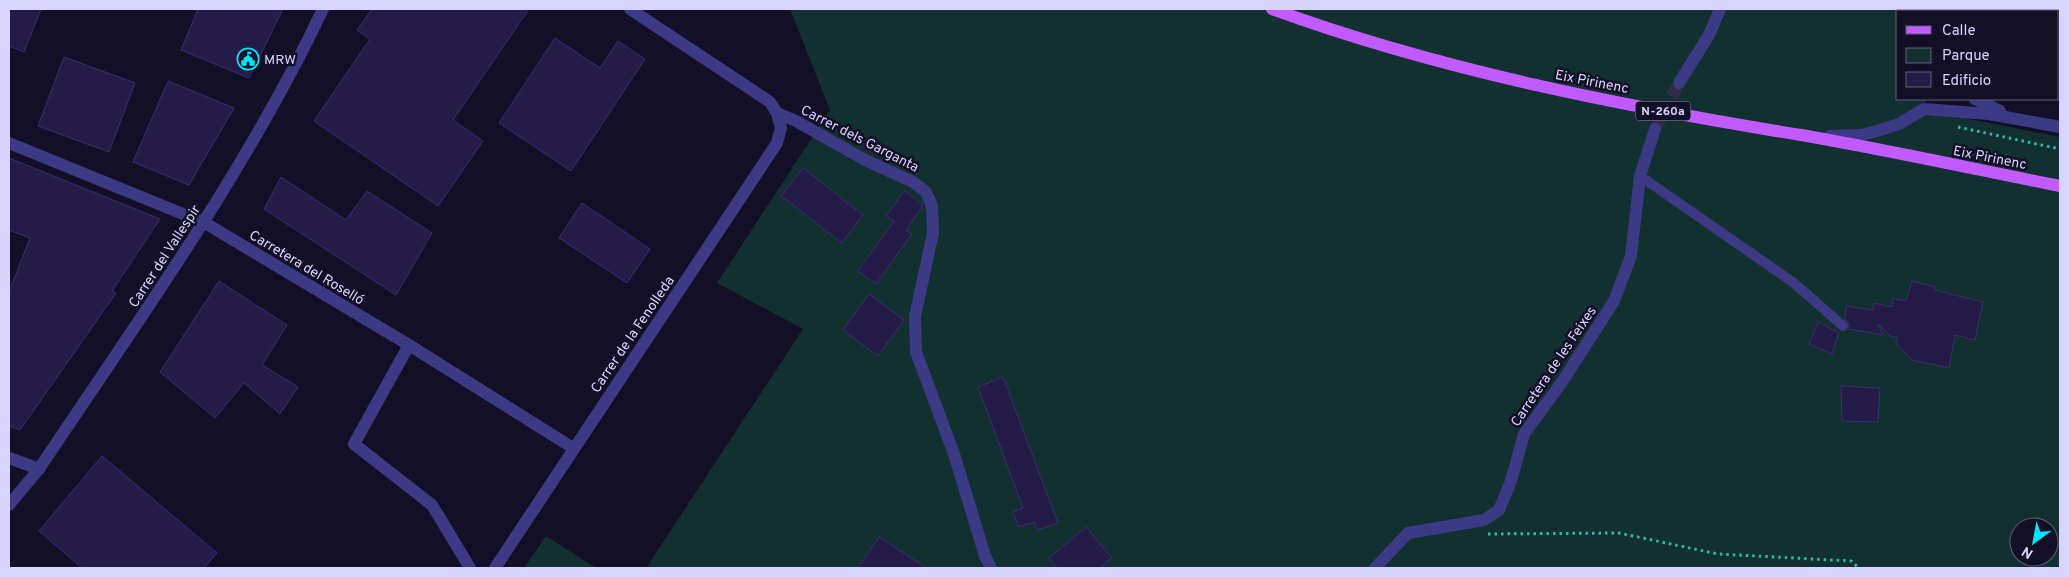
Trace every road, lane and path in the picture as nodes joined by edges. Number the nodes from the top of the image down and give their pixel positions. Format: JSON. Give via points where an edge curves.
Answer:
{"nodes":[{"id":1,"x":323,"y":9,"type":"edge"},
{"id":2,"x":630,"y":9,"type":"edge"},
{"id":3,"x":1272,"y":9,"type":"edge"},
{"id":4,"x":1720,"y":9,"type":"edge"},
{"id":5,"x":1679,"y":82,"type":"tunnel mouth"},
{"id":6,"x":1977,"y":100,"type":"edge"},
{"id":7,"x":1928,"y":104,"type":"edge"},
{"id":8,"x":777,"y":113,"type":"junction"},
{"id":9,"x":2033,"y":122,"type":"junction"},
{"id":10,"x":1951,"y":126,"type":"dead end"},
{"id":11,"x":2060,"y":127,"type":"edge"},
{"id":12,"x":1655,"y":129,"type":"tunnel mouth"},
{"id":13,"x":1802,"y":135,"type":"junction"},
{"id":14,"x":9,"y":143,"type":"edge"},
{"id":15,"x":2060,"y":149,"type":"edge"},
{"id":16,"x":1640,"y":176,"type":"junction"},
{"id":17,"x":2060,"y":186,"type":"edge"},
{"id":18,"x":204,"y":223,"type":"junction"},
{"id":19,"x":1843,"y":326,"type":"dead end"},
{"id":20,"x":409,"y":345,"type":"junction"},
{"id":21,"x":573,"y":448,"type":"junction"},
{"id":22,"x":9,"y":458,"type":"edge"},
{"id":23,"x":39,"y":469,"type":"junction"},
{"id":24,"x":9,"y":505,"type":"edge"},
{"id":25,"x":1485,"y":534,"type":"dead end"},
{"id":26,"x":470,"y":568,"type":"edge"},
{"id":27,"x":495,"y":568,"type":"edge"},
{"id":28,"x":991,"y":568,"type":"edge"},
{"id":29,"x":1375,"y":568,"type":"edge"},
{"id":30,"x":1860,"y":568,"type":"edge"}],
"edges":[{"from":1,"to":18,"type":"street","name":"Carrer del Vallespir","via":[[295,67]]},
{"from":2,"to":8,"type":"street","name":"Carrer dels Garganta","via":[[770,102]]},
{"from":3,"to":13,"type":"main road","name":"Eix Pirinenc","number":"N-260a","via":[[1402,51],[1510,80],[1742,127]]},
{"from":4,"to":5,"type":"street","via":[[1709,35]]},
{"from":6,"to":9,"type":"street"},
{"from":7,"to":9,"type":"street"},
{"from":7,"to":13,"type":"street","via":[[1898,124],[1861,135]]},
{"from":8,"to":21,"type":"street","name":"Carrer de la Fenolleda","via":[[781,128],[777,143]]},
{"from":8,"to":28,"type":"street","name":"Carrer dels Garganta","via":[[913,182],[926,192],[932,206],[933,233],[914,316],[916,352]]},
{"from":9,"to":11,"type":"street"},
{"from":10,"to":15,"type":"path"},
{"from":12,"to":16,"type":"street","name":"Carretera de les Feixes"},
{"from":13,"to":17,"type":"main road","name":"Eix Pirinenc","number":"N-260a"},
{"from":14,"to":18,"type":"street","name":"Carretera del Roselló"},
{"from":16,"to":19,"type":"lane","via":[[1794,283]]},
{"from":16,"to":29,"type":"street","name":"Carretera de les Feixes","via":[[1631,256],[1614,302],[1524,434],[1499,510],[1484,520],[1408,533]]},
{"from":18,"to":20,"type":"street","name":"Carretera del Roselló"},
{"from":18,"to":23,"type":"street","name":"Carrer del Vallespir"},
{"from":20,"to":21,"type":"street","name":"Carretera del Roselló"},
{"from":20,"to":26,"type":"street","via":[[354,444],[432,505]]},
{"from":21,"to":27,"type":"street","name":"Carrer de la Fenolleda"},
{"from":22,"to":23,"type":"street"},
{"from":23,"to":24,"type":"street","name":"Carrer del Vallespir"},
{"from":25,"to":30,"type":"path","via":[[1619,533],[1718,554],[1851,561]]}]}
